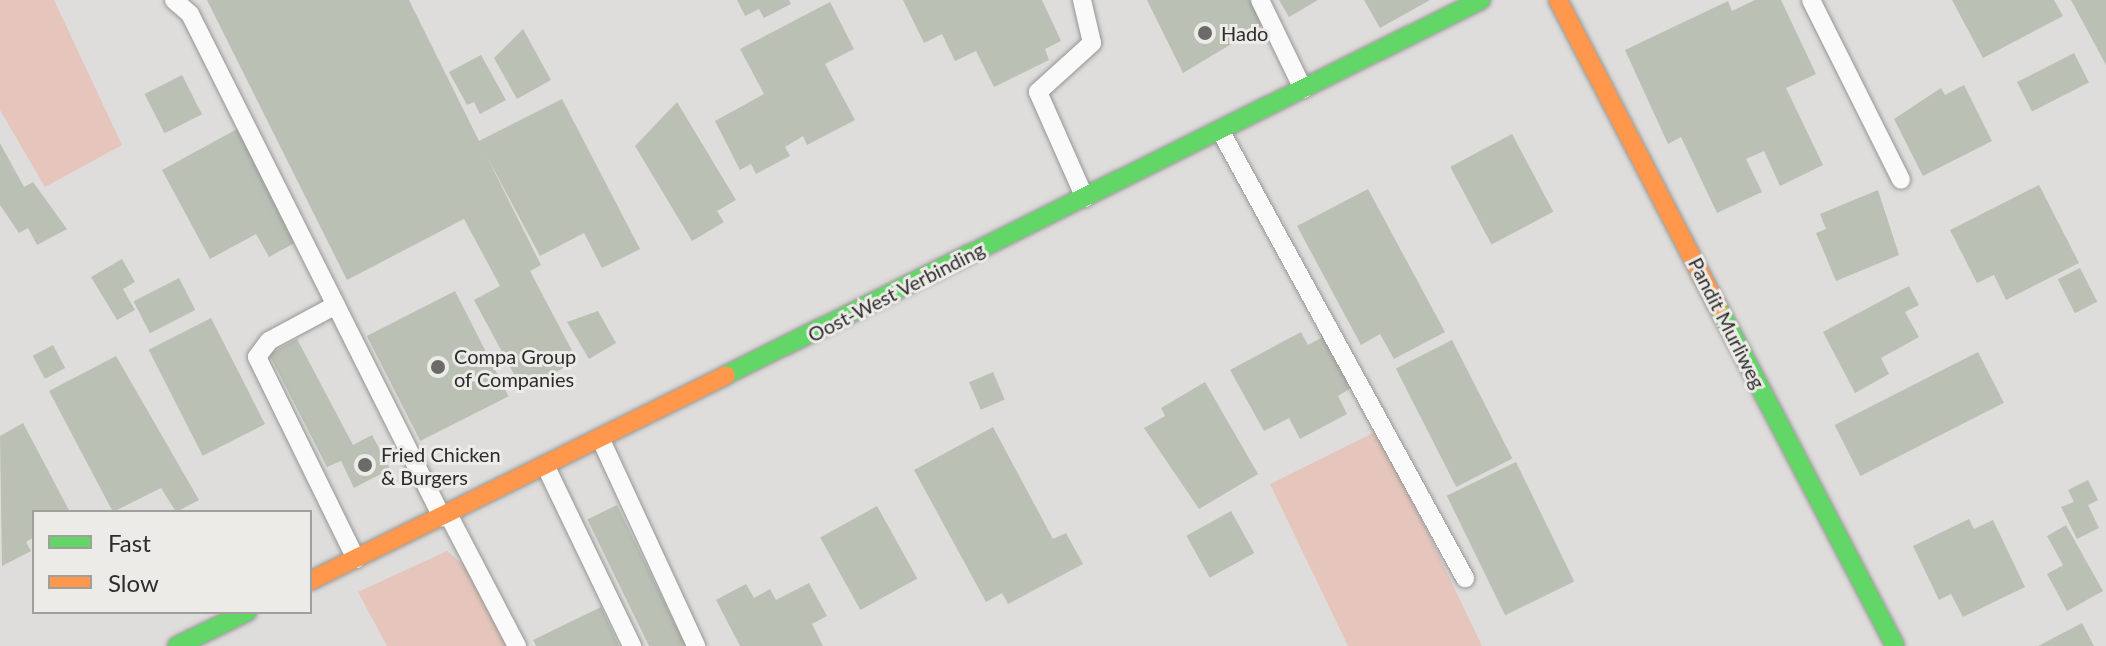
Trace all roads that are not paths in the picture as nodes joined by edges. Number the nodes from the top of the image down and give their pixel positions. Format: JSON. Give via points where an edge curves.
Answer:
{"nodes":[{"id":1,"x":174,"y":0,"type":"edge"},
{"id":2,"x":1082,"y":0,"type":"edge"},
{"id":3,"x":1260,"y":0,"type":"edge"},
{"id":4,"x":1481,"y":0,"type":"edge"},
{"id":5,"x":1558,"y":0,"type":"edge"},
{"id":6,"x":1811,"y":0,"type":"edge"},
{"id":7,"x":1303,"y":89,"type":"junction"},
{"id":8,"x":1220,"y":130,"type":"junction"},
{"id":9,"x":1901,"y":180,"type":"dead end"},
{"id":10,"x":1085,"y":198,"type":"junction"},
{"id":11,"x":336,"y":305,"type":"junction"},
{"id":12,"x":601,"y":440,"type":"junction"},
{"id":13,"x":546,"y":467,"type":"junction"},
{"id":14,"x":446,"y":516,"type":"junction"},
{"id":15,"x":356,"y":559,"type":"junction"},
{"id":16,"x":1465,"y":578,"type":"dead end"},
{"id":17,"x":312,"y":580,"type":"edge"},
{"id":18,"x":243,"y":614,"type":"edge"},
{"id":19,"x":177,"y":646,"type":"edge"},
{"id":20,"x":517,"y":646,"type":"edge"},
{"id":21,"x":632,"y":646,"type":"edge"},
{"id":22,"x":696,"y":646,"type":"edge"},
{"id":23,"x":1895,"y":646,"type":"edge"}],
"edges":[{"from":1,"to":11,"type":"lane","via":[[190,14]]},
{"from":2,"to":10,"type":"lane","via":[[1092,43],[1038,92]]},
{"from":3,"to":7,"type":"lane"},
{"from":4,"to":7,"type":"main road","name":"Oost-West Verbinding"},
{"from":5,"to":23,"type":"main road","name":"Pandit Murliweg"},
{"from":6,"to":9,"type":"lane"},
{"from":7,"to":8,"type":"main road","name":"Oost-West Verbinding"},
{"from":8,"to":10,"type":"main road","name":"Oost-West Verbinding"},
{"from":8,"to":16,"type":"lane"},
{"from":10,"to":12,"type":"main road","name":"Oost-West Verbinding"},
{"from":11,"to":14,"type":"lane"},
{"from":11,"to":15,"type":"lane","via":[[269,341],[257,357]]},
{"from":12,"to":13,"type":"main road","name":"Oost-West Verbinding"},
{"from":12,"to":22,"type":"lane"},
{"from":13,"to":14,"type":"main road","name":"Oost-West Verbinding"},
{"from":13,"to":21,"type":"lane"},
{"from":14,"to":15,"type":"main road","name":"Oost-West Verbinding"},
{"from":14,"to":20,"type":"lane"},
{"from":15,"to":17,"type":"main road","name":"Oost-West Verbinding"},
{"from":18,"to":19,"type":"main road"}]}
